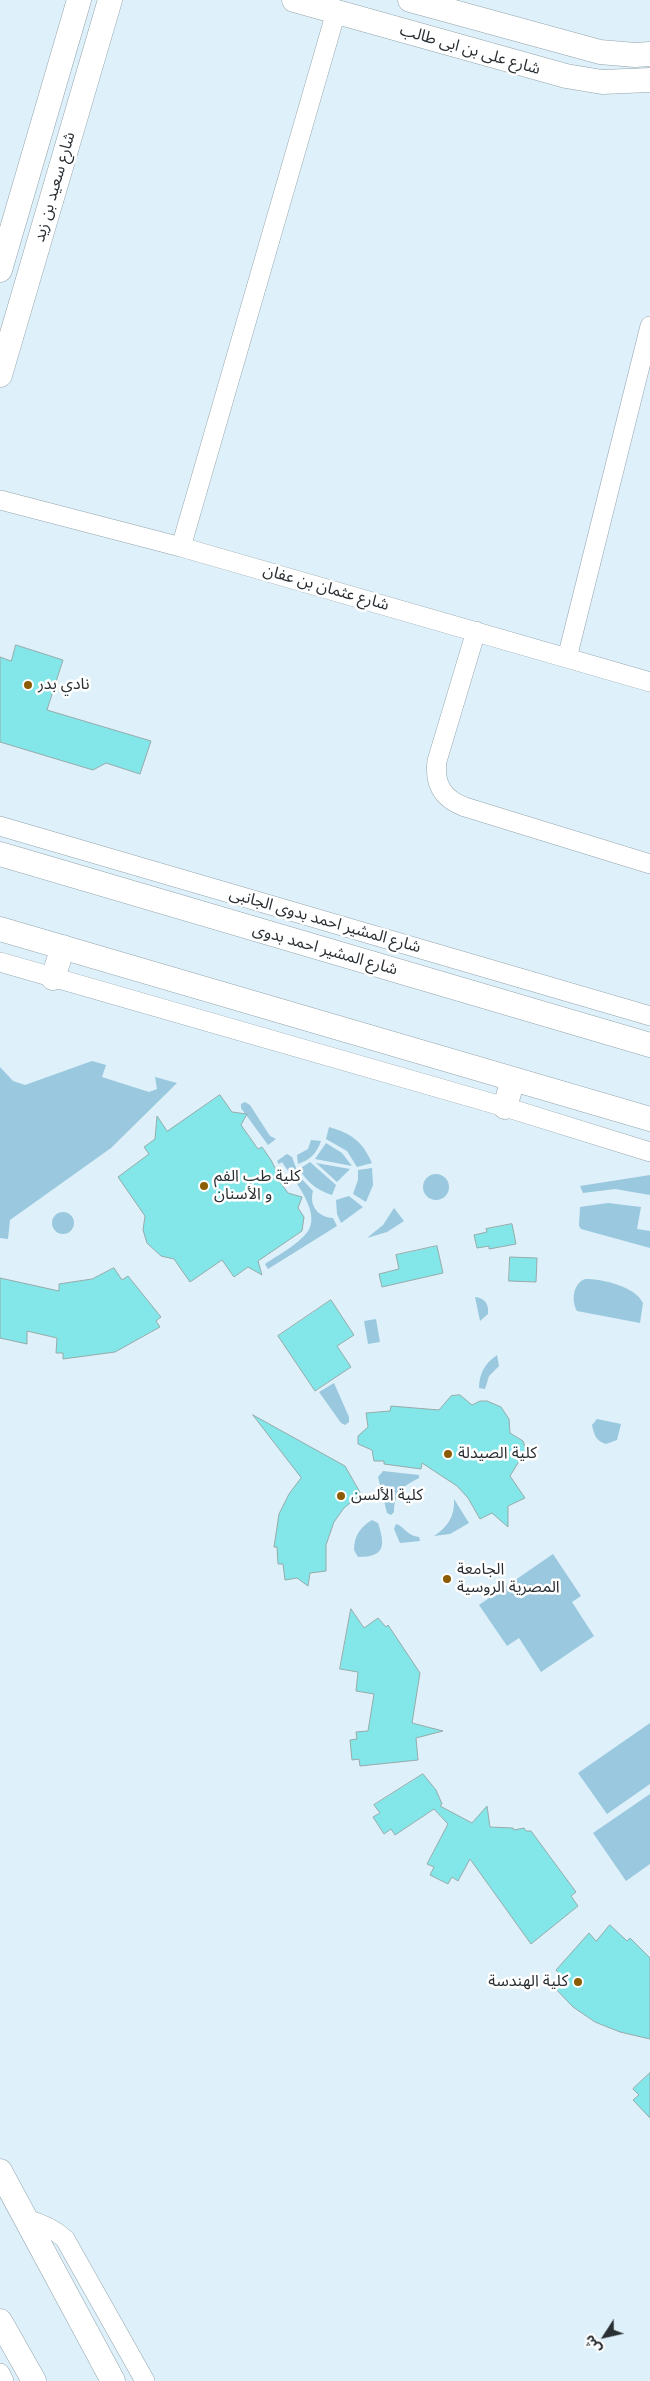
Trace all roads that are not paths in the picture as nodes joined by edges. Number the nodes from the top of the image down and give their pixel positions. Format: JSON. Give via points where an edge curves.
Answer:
{"nodes":[{"id":1,"x":79,"y":0,"type":"edge"},
{"id":2,"x":110,"y":0,"type":"edge"},
{"id":3,"x":294,"y":0,"type":"edge"},
{"id":4,"x":410,"y":0,"type":"edge"},
{"id":5,"x":336,"y":12,"type":"junction"},
{"id":6,"x":650,"y":54,"type":"edge"},
{"id":7,"x":650,"y":80,"type":"edge"},
{"id":8,"x":5,"y":232,"type":"edge"},
{"id":9,"x":0,"y":270,"type":"edge"},
{"id":10,"x":650,"y":326,"type":"edge"},
{"id":11,"x":0,"y":375,"type":"edge"},
{"id":12,"x":0,"y":500,"type":"edge"},
{"id":13,"x":181,"y":547,"type":"junction"},
{"id":14,"x":476,"y":631,"type":"junction"},
{"id":15,"x":567,"y":658,"type":"junction"},
{"id":16,"x":650,"y":682,"type":"edge"},
{"id":17,"x":0,"y":826,"type":"edge"},
{"id":18,"x":0,"y":854,"type":"edge"},
{"id":19,"x":650,"y":864,"type":"edge"},
{"id":20,"x":0,"y":929,"type":"edge"},
{"id":21,"x":63,"y":947,"type":"junction"},
{"id":22,"x":0,"y":962,"type":"edge"},
{"id":23,"x":53,"y":978,"type":"junction"},
{"id":24,"x":650,"y":1016,"type":"edge"},
{"id":25,"x":650,"y":1045,"type":"edge"},
{"id":26,"x":513,"y":1079,"type":"junction"},
{"id":27,"x":505,"y":1107,"type":"junction"},
{"id":28,"x":650,"y":1119,"type":"edge"},
{"id":29,"x":650,"y":1152,"type":"edge"},
{"id":30,"x":0,"y":2171,"type":"edge"},
{"id":31,"x":25,"y":2219,"type":"junction"},
{"id":32,"x":0,"y":2321,"type":"edge"},
{"id":33,"x":0,"y":2373,"type":"edge"},
{"id":34,"x":4,"y":2381,"type":"edge"},
{"id":35,"x":34,"y":2381,"type":"edge"},
{"id":36,"x":113,"y":2381,"type":"edge"},
{"id":37,"x":145,"y":2381,"type":"edge"}],
"edges":[{"from":1,"to":8,"type":"street","name":"شارع سعيد بن زيد"},
{"from":2,"to":11,"type":"street","name":"شارع سعيد بن زيد"},
{"from":3,"to":5,"type":"street","name":"شارع على بن ابى طالب"},
{"from":4,"to":6,"type":"street","name":"شارع على بن ابى طالب","via":[[600,52]]},
{"from":5,"to":7,"type":"street","name":"شارع على بن ابى طالب","via":[[566,76],[602,82]]},
{"from":5,"to":13,"type":"street"},
{"from":8,"to":9,"type":"street","name":"شارع سعيد بن زيد"},
{"from":10,"to":15,"type":"street"},
{"from":12,"to":13,"type":"street","name":"شارع عثمان بن عفان"},
{"from":13,"to":14,"type":"street","name":"شارع عثمان بن عفان"},
{"from":14,"to":15,"type":"street","name":"شارع عثمان بن عفان"},
{"from":14,"to":19,"type":"street","via":[[437,761],[435,773],[444,795],[453,803]]},
{"from":15,"to":16,"type":"street","name":"شارع عثمان بن عفان"},
{"from":17,"to":24,"type":"street","name":"شارع المشير احمد بدوى الجانبى"},
{"from":18,"to":25,"type":"street","name":"شارع المشير احمد بدوى"},
{"from":20,"to":21,"type":"street"},
{"from":21,"to":23,"type":"street"},
{"from":21,"to":26,"type":"street"},
{"from":22,"to":23,"type":"street"},
{"from":23,"to":27,"type":"street"},
{"from":26,"to":27,"type":"street"},
{"from":26,"to":28,"type":"street"},
{"from":27,"to":29,"type":"street"},
{"from":30,"to":31,"type":"street"},
{"from":31,"to":36,"type":"street"},
{"from":31,"to":37,"type":"street","via":[[54,2229],[65,2240]]},
{"from":32,"to":35,"type":"street"},
{"from":33,"to":34,"type":"street"}]}
